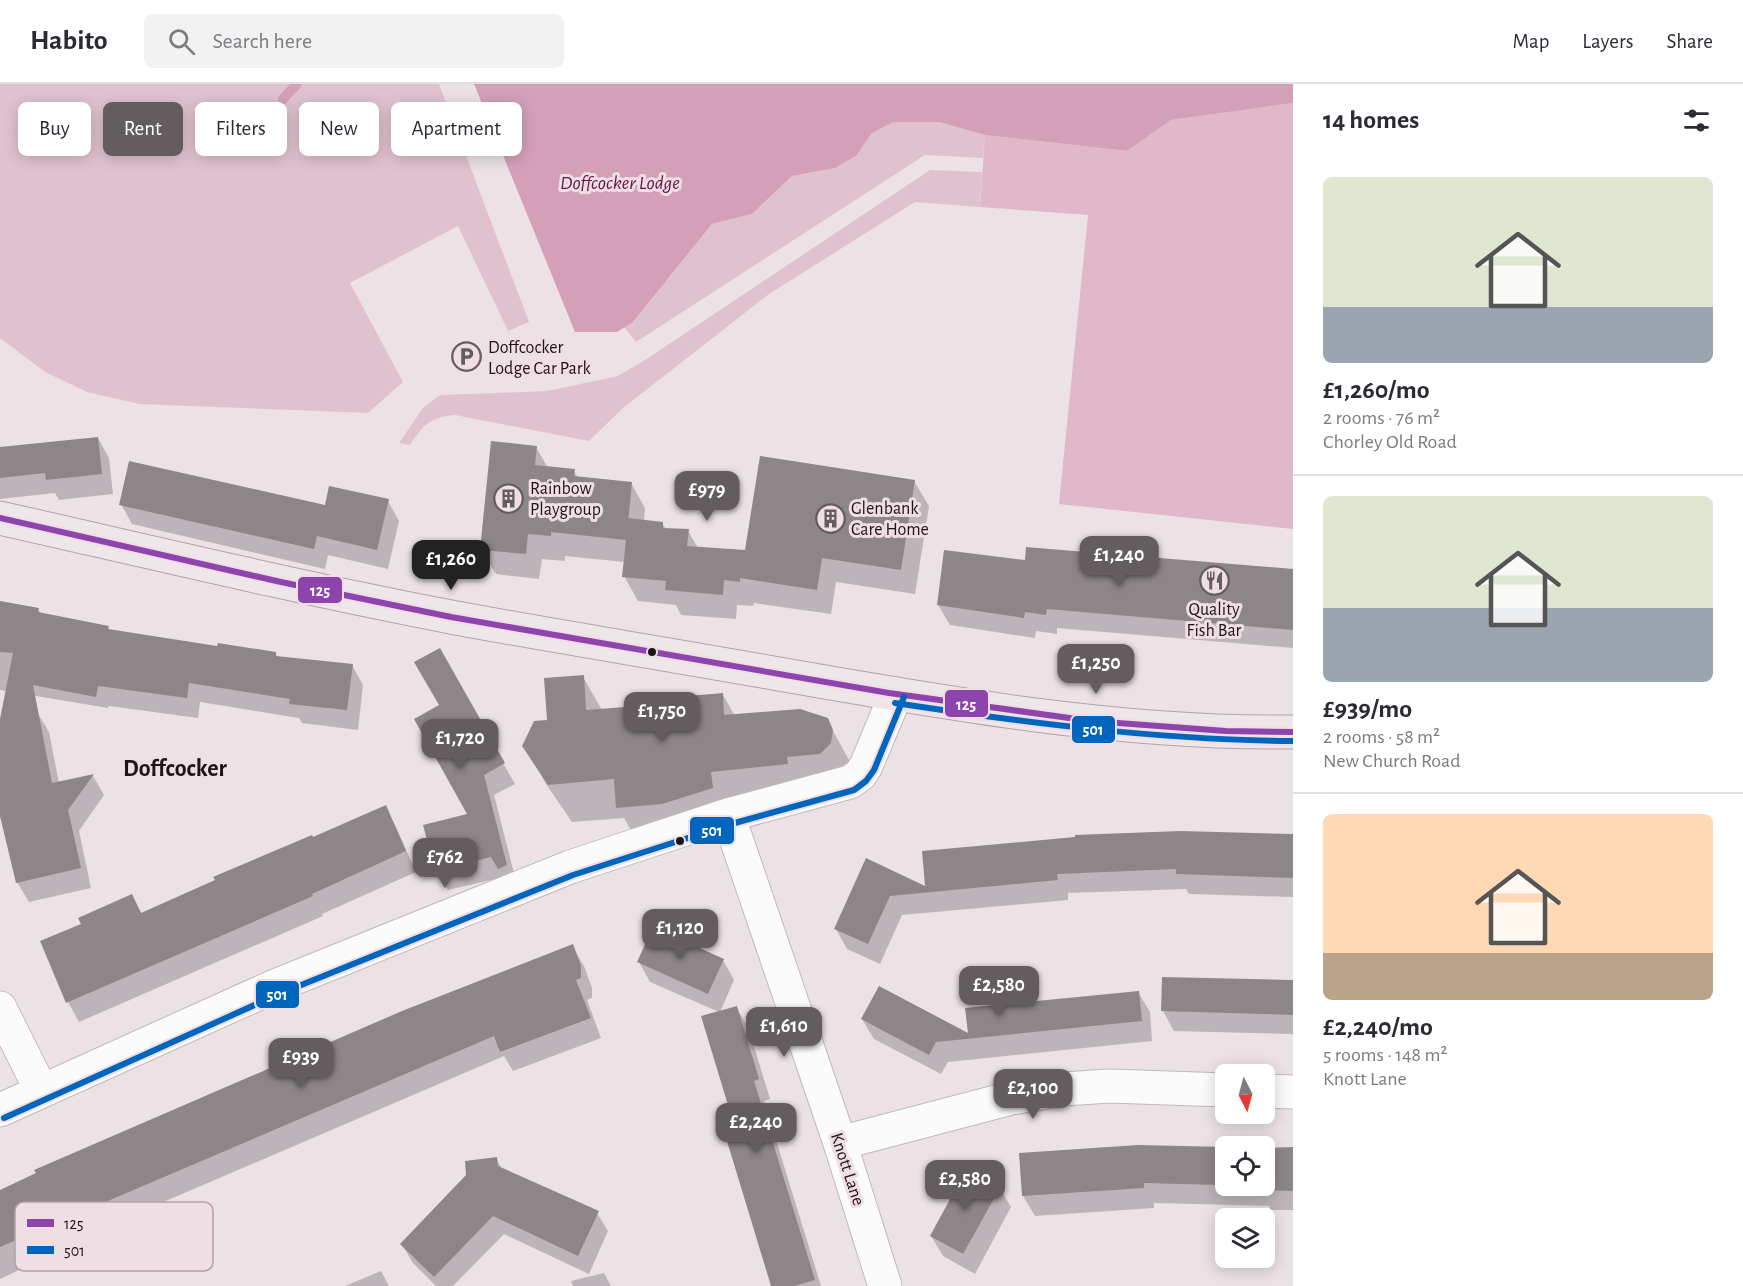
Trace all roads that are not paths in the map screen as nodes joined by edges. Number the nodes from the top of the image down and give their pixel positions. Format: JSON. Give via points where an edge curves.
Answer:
{"nodes":[{"id":1,"x":0,"y":518,"type":"edge"},
{"id":2,"x":896,"y":694,"type":"junction"},
{"id":3,"x":1293,"y":732,"type":"edge"},
{"id":4,"x":728,"y":814,"type":"junction"},
{"id":5,"x":0,"y":1008,"type":"edge"},
{"id":6,"x":41,"y":1090,"type":"junction"},
{"id":7,"x":1215,"y":1090,"type":"edge"},
{"id":8,"x":1275,"y":1091,"type":"edge"},
{"id":9,"x":1293,"y":1092,"type":"edge"},
{"id":10,"x":0,"y":1110,"type":"edge"},
{"id":11,"x":840,"y":1143,"type":"junction"},
{"id":12,"x":885,"y":1286,"type":"edge"}],
"edges":[{"from":1,"to":2,"type":"main road","via":[[449,616]]},
{"from":2,"to":3,"type":"main road","via":[[1051,717]]},
{"from":2,"to":4,"type":"street","via":[[860,775],[850,782]]},
{"from":4,"to":6,"type":"street","via":[[559,871],[275,986]]},
{"from":4,"to":11,"type":"street","name":"Knott Lane"},
{"from":5,"to":6,"type":"street"},
{"from":6,"to":10,"type":"street"},
{"from":7,"to":11,"type":"street","via":[[1109,1086],[1064,1089],[1011,1098]]},
{"from":8,"to":9,"type":"street"},
{"from":11,"to":12,"type":"street","name":"Knott Lane"}]}
